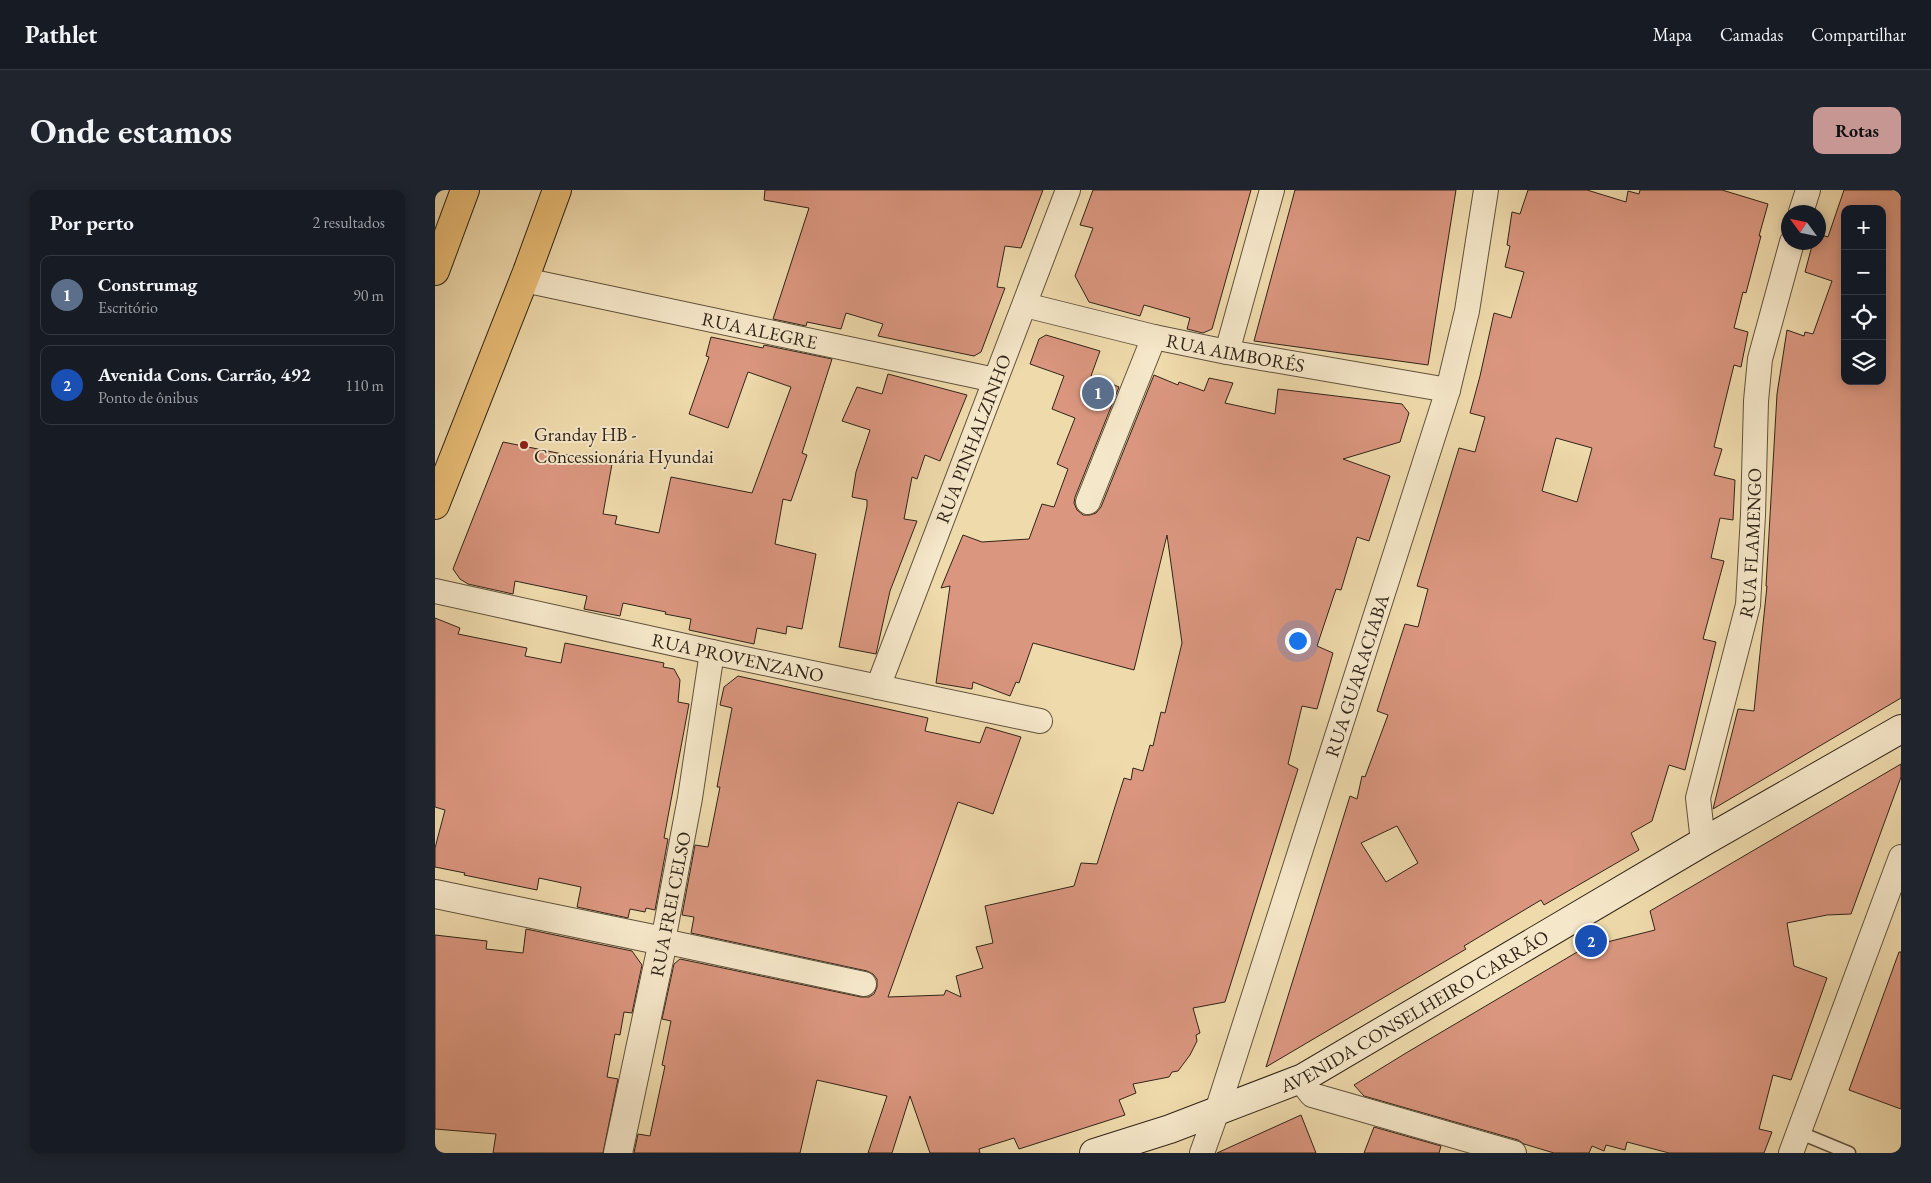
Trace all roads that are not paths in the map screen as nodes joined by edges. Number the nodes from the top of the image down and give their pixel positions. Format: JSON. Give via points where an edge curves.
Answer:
{"nodes":[{"id":1,"x":465,"y":190,"type":"edge"},
{"id":2,"x":557,"y":190,"type":"edge"},
{"id":3,"x":1068,"y":190,"type":"edge"},
{"id":4,"x":1272,"y":190,"type":"edge"},
{"id":5,"x":1486,"y":190,"type":"edge"},
{"id":6,"x":1807,"y":190,"type":"edge"},
{"id":7,"x":1803,"y":205,"type":"edge"},
{"id":8,"x":1790,"y":250,"type":"edge"},
{"id":9,"x":435,"y":271,"type":"edge"},
{"id":10,"x":524,"y":280,"type":"junction"},
{"id":11,"x":1025,"y":305,"type":"junction"},
{"id":12,"x":1154,"y":337,"type":"junction"},
{"id":13,"x":1227,"y":352,"type":"junction"},
{"id":14,"x":995,"y":380,"type":"junction"},
{"id":15,"x":1448,"y":390,"type":"junction"},
{"id":16,"x":1087,"y":502,"type":"dead end"},
{"id":17,"x":435,"y":505,"type":"edge"},
{"id":18,"x":435,"y":591,"type":"edge"},
{"id":19,"x":712,"y":652,"type":"junction"},
{"id":20,"x":877,"y":687,"type":"junction"},
{"id":21,"x":1040,"y":721,"type":"dead end"},
{"id":22,"x":1901,"y":729,"type":"edge"},
{"id":23,"x":1703,"y":842,"type":"junction"},
{"id":24,"x":1901,"y":857,"type":"edge"},
{"id":25,"x":435,"y":894,"type":"edge"},
{"id":26,"x":663,"y":941,"type":"junction"},
{"id":27,"x":864,"y":984,"type":"dead end"},
{"id":28,"x":1300,"y":1080,"type":"junction"},
{"id":29,"x":1217,"y":1111,"type":"junction"},
{"id":30,"x":1795,"y":1143,"type":"edge"},
{"id":31,"x":618,"y":1153,"type":"edge"},
{"id":32,"x":1094,"y":1153,"type":"edge"},
{"id":33,"x":1202,"y":1153,"type":"edge"},
{"id":34,"x":1514,"y":1153,"type":"edge"},
{"id":35,"x":1849,"y":1153,"type":"edge"}],
"edges":[{"from":1,"to":9,"type":"highway"},
{"from":2,"to":10,"type":"highway"},
{"from":3,"to":11,"type":"street","name":"RUA PINHALZINHO"},
{"from":4,"to":13,"type":"street"},
{"from":5,"to":15,"type":"street","name":"RUA GUARACIABA","via":[[1467,311]]},
{"from":6,"to":7,"type":"street"},
{"from":8,"to":23,"type":"street","name":"RUA FLAMENGO","via":[[1760,359],[1748,605],[1698,798]]},
{"from":10,"to":14,"type":"street","name":"RUA ALEGRE"},
{"from":10,"to":17,"type":"highway"},
{"from":11,"to":12,"type":"street","name":"RUA AIMBORÉS"},
{"from":11,"to":14,"type":"street","name":"RUA PINHALZINHO"},
{"from":12,"to":13,"type":"street","name":"RUA AIMBORÉS"},
{"from":12,"to":16,"type":"street"},
{"from":13,"to":15,"type":"street","name":"RUA AIMBORÉS"},
{"from":14,"to":20,"type":"street","name":"RUA PINHALZINHO"},
{"from":15,"to":29,"type":"street","name":"RUA GUARACIABA"},
{"from":18,"to":19,"type":"street","name":"RUA PROVENZANO"},
{"from":19,"to":20,"type":"street","name":"RUA PROVENZANO"},
{"from":19,"to":26,"type":"street","name":"RUA FREI CELSO","via":[[690,798]]},
{"from":20,"to":21,"type":"street","name":"RUA PROVENZANO"},
{"from":22,"to":23,"type":"main road","name":"AVENIDA CONSELHEIRO CARRÃO"},
{"from":23,"to":28,"type":"main road","name":"AVENIDA CONSELHEIRO CARRÃO"},
{"from":24,"to":30,"type":"street"},
{"from":25,"to":26,"type":"main road"},
{"from":26,"to":27,"type":"street"},
{"from":26,"to":31,"type":"main road","name":"RUA FREI CELSO"},
{"from":28,"to":29,"type":"main road","name":"AVENIDA CONSELHEIRO CARRÃO"},
{"from":28,"to":34,"type":"street","via":[[1312,1095]]},
{"from":29,"to":32,"type":"main road","name":"AVENIDA CONSELHEIRO CARRÃO"},
{"from":29,"to":33,"type":"street","name":"RUA GUARACIABA"},
{"from":30,"to":35,"type":"lane"}]}
